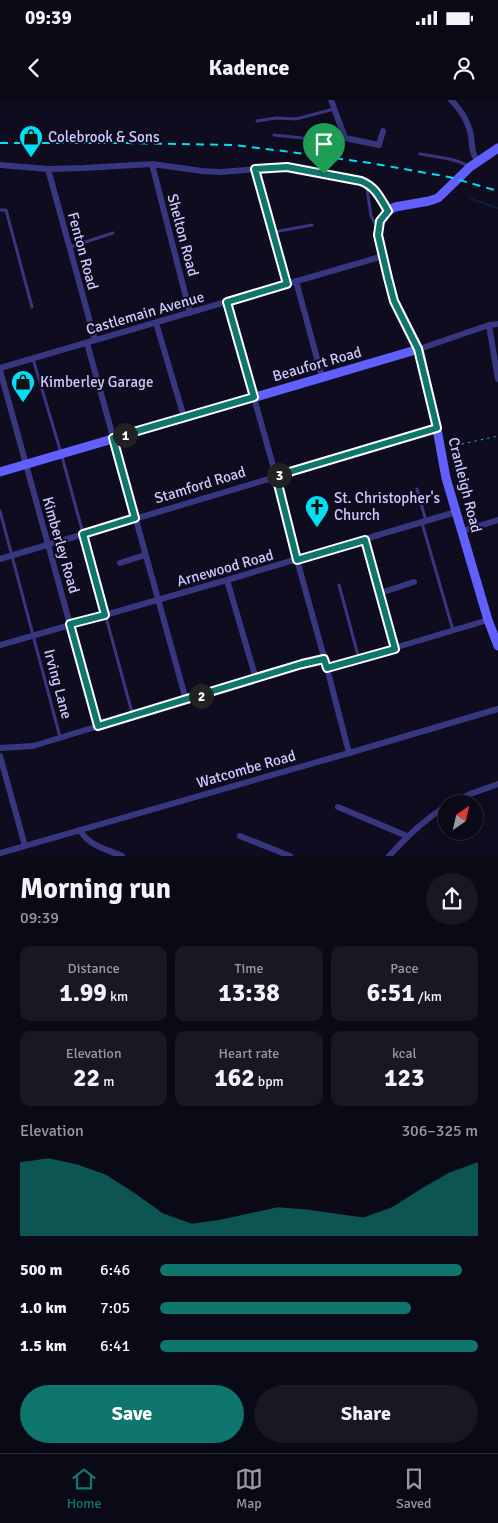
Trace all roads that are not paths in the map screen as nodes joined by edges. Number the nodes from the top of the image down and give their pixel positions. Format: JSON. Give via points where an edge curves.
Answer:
{"nodes":[{"id":1,"x":331,"y":100,"type":"edge"},
{"id":2,"x":451,"y":100,"type":"edge"},
{"id":3,"x":334,"y":109,"type":"junction"},
{"id":4,"x":257,"y":120,"type":"dead end"},
{"id":5,"x":383,"y":131,"type":"dead end"},
{"id":6,"x":274,"y":135,"type":"dead end"},
{"id":7,"x":345,"y":137,"type":"junction"},
{"id":8,"x":497,"y":149,"type":"edge"},
{"id":9,"x":420,"y":154,"type":"dead end"},
{"id":10,"x":152,"y":164,"type":"junction"},
{"id":11,"x":474,"y":164,"type":"junction"},
{"id":12,"x":0,"y":165,"type":"edge"},
{"id":13,"x":48,"y":168,"type":"junction"},
{"id":14,"x":255,"y":169,"type":"junction"},
{"id":15,"x":368,"y":184,"type":"junction"},
{"id":16,"x":0,"y":210,"type":"edge"},
{"id":17,"x":388,"y":211,"type":"junction"},
{"id":18,"x":380,"y":221,"type":"junction"},
{"id":19,"x":312,"y":225,"type":"dead end"},
{"id":20,"x":273,"y":232,"type":"junction"},
{"id":21,"x":113,"y":233,"type":"dead end"},
{"id":22,"x":69,"y":247,"type":"junction"},
{"id":23,"x":383,"y":256,"type":"junction"},
{"id":24,"x":296,"y":281,"type":"junction"},
{"id":25,"x":287,"y":284,"type":"junction"},
{"id":26,"x":227,"y":302,"type":"junction"},
{"id":27,"x":32,"y":307,"type":"dead end"},
{"id":28,"x":190,"y":313,"type":"junction"},
{"id":29,"x":156,"y":322,"type":"junction"},
{"id":30,"x":498,"y":324,"type":"edge"},
{"id":31,"x":489,"y":325,"type":"junction"},
{"id":32,"x":95,"y":340,"type":"junction"},
{"id":33,"x":86,"y":343,"type":"junction"},
{"id":34,"x":418,"y":349,"type":"junction"},
{"id":35,"x":33,"y":358,"type":"junction"},
{"id":36,"x":0,"y":369,"type":"edge"},
{"id":37,"x":322,"y":377,"type":"junction"},
{"id":38,"x":498,"y":379,"type":"edge"},
{"id":39,"x":254,"y":397,"type":"junction"},
{"id":40,"x":184,"y":417,"type":"junction"},
{"id":41,"x":437,"y":428,"type":"junction"},
{"id":42,"x":113,"y":438,"type":"junction"},
{"id":43,"x":61,"y":454,"type":"junction"},
{"id":44,"x":26,"y":464,"type":"junction"},
{"id":45,"x":0,"y":472,"type":"edge"},
{"id":46,"x":276,"y":476,"type":"junction"},
{"id":47,"x":417,"y":489,"type":"dead end"},
{"id":48,"x":0,"y":511,"type":"edge"},
{"id":49,"x":456,"y":512,"type":"junction"},
{"id":50,"x":135,"y":518,"type":"junction"},
{"id":51,"x":498,"y":520,"type":"edge"},
{"id":52,"x":424,"y":522,"type":"junction"},
{"id":53,"x":462,"y":530,"type":"junction"},
{"id":54,"x":83,"y":534,"type":"junction"},
{"id":55,"x":365,"y":540,"type":"junction"},
{"id":56,"x":48,"y":544,"type":"junction"},
{"id":57,"x":12,"y":555,"type":"junction"},
{"id":58,"x":145,"y":555,"type":"junction"},
{"id":59,"x":0,"y":559,"type":"edge"},
{"id":60,"x":297,"y":560,"type":"junction"},
{"id":61,"x":120,"y":563,"type":"dead end"},
{"id":62,"x":227,"y":580,"type":"junction"},
{"id":63,"x":414,"y":582,"type":"dead end"},
{"id":64,"x":339,"y":585,"type":"dead end"},
{"id":65,"x":380,"y":592,"type":"junction"},
{"id":66,"x":158,"y":599,"type":"junction"},
{"id":67,"x":105,"y":615,"type":"junction"},
{"id":68,"x":488,"y":620,"type":"junction"},
{"id":69,"x":70,"y":624,"type":"junction"},
{"id":70,"x":453,"y":631,"type":"junction"},
{"id":71,"x":33,"y":635,"type":"junction"},
{"id":72,"x":0,"y":645,"type":"edge"},
{"id":73,"x":498,"y":646,"type":"edge"},
{"id":74,"x":395,"y":649,"type":"junction"},
{"id":75,"x":324,"y":659,"type":"junction"},
{"id":76,"x":359,"y":659,"type":"junction"},
{"id":77,"x":327,"y":668,"type":"junction"},
{"id":78,"x":256,"y":679,"type":"junction"},
{"id":79,"x":186,"y":700,"type":"junction"},
{"id":80,"x":498,"y":709,"type":"edge"},
{"id":81,"x":134,"y":716,"type":"junction"},
{"id":82,"x":98,"y":726,"type":"junction"},
{"id":83,"x":60,"y":738,"type":"junction"},
{"id":84,"x":0,"y":748,"type":"edge"},
{"id":85,"x":349,"y":753,"type":"junction"},
{"id":86,"x":0,"y":756,"type":"edge"},
{"id":87,"x":498,"y":784,"type":"edge"},
{"id":88,"x":468,"y":795,"type":"edge"},
{"id":89,"x":338,"y":807,"type":"dead end"},
{"id":90,"x":438,"y":811,"type":"edge"},
{"id":91,"x":80,"y":830,"type":"junction"},
{"id":92,"x":240,"y":836,"type":"dead end"},
{"id":93,"x":407,"y":836,"type":"junction"},
{"id":94,"x":25,"y":846,"type":"junction"},
{"id":95,"x":0,"y":853,"type":"edge"},
{"id":96,"x":122,"y":856,"type":"edge"},
{"id":97,"x":290,"y":856,"type":"edge"},
{"id":98,"x":389,"y":856,"type":"edge"}],
"edges":[{"from":1,"to":3,"type":"street"},
{"from":2,"to":11,"type":"street","via":[[470,132]]},
{"from":3,"to":4,"type":"lane","via":[[296,119]]},
{"from":3,"to":7,"type":"street"},
{"from":5,"to":7,"type":"street","via":[[379,145]]},
{"from":6,"to":7,"type":"lane","via":[[340,142]]},
{"from":8,"to":11,"type":"street"},
{"from":9,"to":11,"type":"lane"},
{"from":10,"to":13,"type":"street"},
{"from":10,"to":14,"type":"street","via":[[211,172]]},
{"from":10,"to":28,"type":"street","name":"Shelton Road"},
{"from":11,"to":17,"type":"street","via":[[438,198]]},
{"from":12,"to":13,"type":"street"},
{"from":13,"to":22,"type":"street","name":"Fenton Road"},
{"from":14,"to":15,"type":"street","via":[[287,167]]},
{"from":14,"to":20,"type":"street"},
{"from":15,"to":17,"type":"street"},
{"from":15,"to":18,"type":"lane","via":[[371,216],[374,222]]},
{"from":16,"to":27,"type":"lane","via":[[6,210]]},
{"from":17,"to":18,"type":"street"},
{"from":18,"to":23,"type":"street","name":"Cranleigh Road","via":[[378,235]]},
{"from":19,"to":20,"type":"lane"},
{"from":20,"to":25,"type":"street"},
{"from":21,"to":22,"type":"lane"},
{"from":22,"to":32,"type":"street","name":"Fenton Road"},
{"from":23,"to":24,"type":"street","name":"Castlemain Avenue"},
{"from":23,"to":34,"type":"street","name":"Cranleigh Road","via":[[394,301]]},
{"from":24,"to":25,"type":"street","name":"Castlemain Avenue"},
{"from":24,"to":37,"type":"street"},
{"from":25,"to":26,"type":"street","name":"Castlemain Avenue"},
{"from":26,"to":28,"type":"street","name":"Castlemain Avenue"},
{"from":26,"to":39,"type":"street"},
{"from":28,"to":29,"type":"street","name":"Castlemain Avenue"},
{"from":29,"to":32,"type":"street","name":"Castlemain Avenue"},
{"from":29,"to":40,"type":"street"},
{"from":30,"to":31,"type":"street","name":"Beaufort Road"},
{"from":31,"to":34,"type":"street","name":"Beaufort Road"},
{"from":31,"to":38,"type":"street"},
{"from":32,"to":33,"type":"street","name":"Castlemain Avenue"},
{"from":33,"to":35,"type":"street","name":"Castlemain Avenue"},
{"from":33,"to":42,"type":"street"},
{"from":34,"to":37,"type":"street","name":"Beaufort Road"},
{"from":34,"to":41,"type":"street","name":"Cranleigh Road"},
{"from":35,"to":36,"type":"street","name":"Castlemain Avenue"},
{"from":35,"to":43,"type":"lane"},
{"from":36,"to":44,"type":"street","name":"Kimberley Road"},
{"from":37,"to":39,"type":"street","name":"Beaufort Road"},
{"from":39,"to":40,"type":"street","name":"Beaufort Road"},
{"from":39,"to":46,"type":"street"},
{"from":40,"to":42,"type":"street","name":"Beaufort Road"},
{"from":41,"to":46,"type":"street","name":"Stamford Road"},
{"from":41,"to":49,"type":"street","name":"Cranleigh Road"},
{"from":42,"to":43,"type":"street","name":"Beaufort Road"},
{"from":42,"to":50,"type":"street"},
{"from":43,"to":44,"type":"street","name":"Beaufort Road"},
{"from":43,"to":54,"type":"lane"},
{"from":44,"to":45,"type":"street","name":"Beaufort Road"},
{"from":44,"to":56,"type":"street","name":"Kimberley Road"},
{"from":46,"to":50,"type":"street","name":"Stamford Road"},
{"from":46,"to":60,"type":"street"},
{"from":47,"to":52,"type":"lane"},
{"from":48,"to":57,"type":"lane","name":"Irving Lane"},
{"from":49,"to":52,"type":"street","name":"Arnewood Road"},
{"from":49,"to":53,"type":"street","name":"Cranleigh Road"},
{"from":50,"to":54,"type":"street","name":"Stamford Road"},
{"from":50,"to":58,"type":"street"},
{"from":51,"to":53,"type":"street"},
{"from":52,"to":55,"type":"street","name":"Arnewood Road"},
{"from":52,"to":70,"type":"lane"},
{"from":53,"to":68,"type":"street","name":"Cranleigh Road"},
{"from":54,"to":56,"type":"street","name":"Stamford Road"},
{"from":54,"to":67,"type":"lane"},
{"from":55,"to":60,"type":"street","name":"Arnewood Road"},
{"from":55,"to":65,"type":"street"},
{"from":56,"to":57,"type":"street","name":"Stamford Road"},
{"from":56,"to":69,"type":"street","name":"Kimberley Road"},
{"from":57,"to":59,"type":"street","name":"Stamford Road"},
{"from":57,"to":71,"type":"lane","name":"Irving Lane"},
{"from":58,"to":61,"type":"street"},
{"from":58,"to":66,"type":"street"},
{"from":60,"to":62,"type":"street","name":"Arnewood Road"},
{"from":60,"to":75,"type":"street"},
{"from":62,"to":66,"type":"street","name":"Arnewood Road"},
{"from":62,"to":78,"type":"street"},
{"from":63,"to":65,"type":"street"},
{"from":64,"to":76,"type":"lane"},
{"from":65,"to":74,"type":"street"},
{"from":66,"to":67,"type":"street","name":"Arnewood Road"},
{"from":66,"to":79,"type":"street"},
{"from":67,"to":69,"type":"street","name":"Arnewood Road"},
{"from":67,"to":81,"type":"lane"},
{"from":68,"to":70,"type":"street"},
{"from":68,"to":73,"type":"street","name":"Cranleigh Road"},
{"from":69,"to":71,"type":"street","name":"Arnewood Road"},
{"from":69,"to":82,"type":"street","name":"Kimberley Road"},
{"from":70,"to":74,"type":"street"},
{"from":71,"to":72,"type":"street","name":"Arnewood Road"},
{"from":71,"to":83,"type":"lane","name":"Irving Lane"},
{"from":74,"to":76,"type":"street"},
{"from":75,"to":77,"type":"street"},
{"from":75,"to":78,"type":"street"},
{"from":76,"to":77,"type":"street"},
{"from":77,"to":85,"type":"street"},
{"from":78,"to":79,"type":"street"},
{"from":79,"to":81,"type":"street"},
{"from":80,"to":85,"type":"street","name":"Watcombe Road"},
{"from":81,"to":82,"type":"street"},
{"from":82,"to":83,"type":"street"},
{"from":83,"to":84,"type":"street","via":[[33,746]]},
{"from":85,"to":91,"type":"street","name":"Watcombe Road"},
{"from":86,"to":94,"type":"street"},
{"from":87,"to":88,"type":"street"},
{"from":89,"to":93,"type":"street"},
{"from":90,"to":93,"type":"street"},
{"from":91,"to":94,"type":"street","name":"Watcombe Road"},
{"from":91,"to":96,"type":"street","via":[[91,843]]},
{"from":92,"to":97,"type":"street"},
{"from":93,"to":98,"type":"street"},
{"from":94,"to":95,"type":"street","name":"Watcombe Road"}]}
